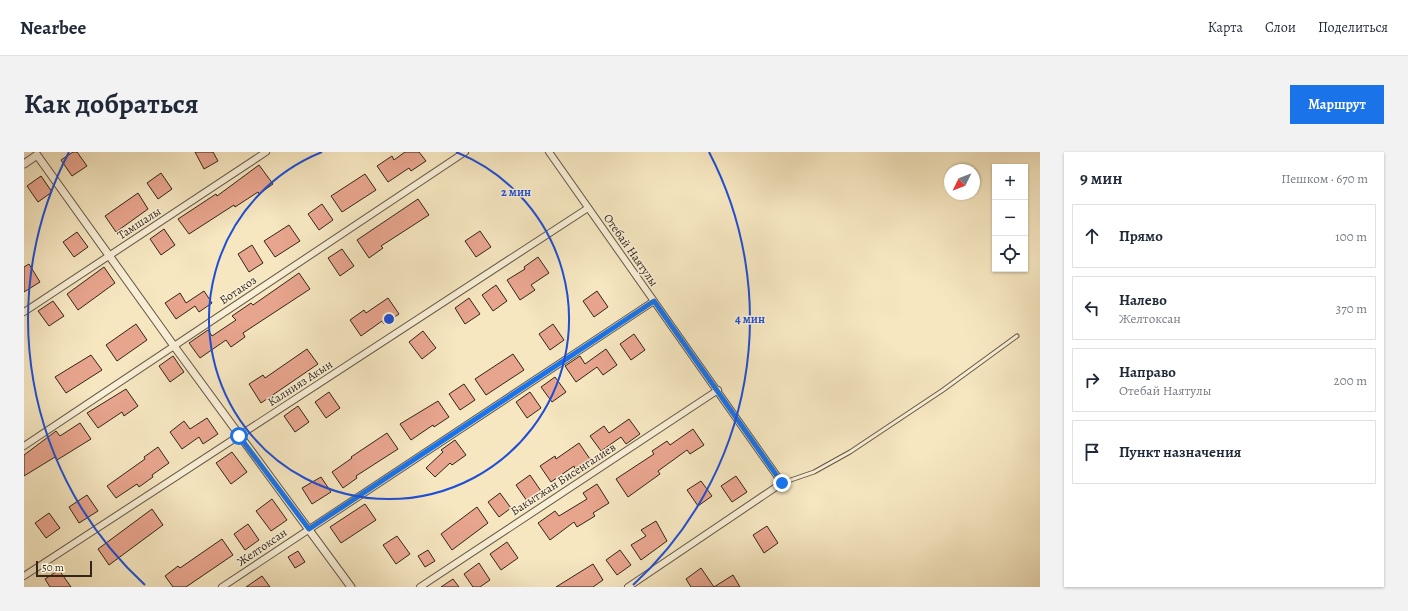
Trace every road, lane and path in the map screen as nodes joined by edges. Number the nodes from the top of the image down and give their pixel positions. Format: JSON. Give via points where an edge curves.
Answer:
{"nodes":[{"id":1,"x":266,"y":152,"type":"edge"},
{"id":2,"x":465,"y":152,"type":"edge"},
{"id":3,"x":548,"y":152,"type":"edge"},
{"id":4,"x":40,"y":154,"type":"edge"},
{"id":5,"x":24,"y":164,"type":"edge"},
{"id":6,"x":588,"y":208,"type":"junction"},
{"id":7,"x":110,"y":255,"type":"junction"},
{"id":8,"x":654,"y":301,"type":"junction"},
{"id":9,"x":24,"y":312,"type":"edge"},
{"id":10,"x":1017,"y":336,"type":"dead end"},
{"id":11,"x":174,"y":346,"type":"junction"},
{"id":12,"x":718,"y":390,"type":"junction"},
{"id":13,"x":239,"y":436,"type":"junction"},
{"id":14,"x":24,"y":446,"type":"edge"},
{"id":15,"x":782,"y":483,"type":"junction"},
{"id":16,"x":309,"y":529,"type":"junction"},
{"id":17,"x":24,"y":576,"type":"edge"},
{"id":18,"x":222,"y":587,"type":"edge"},
{"id":19,"x":351,"y":587,"type":"edge"},
{"id":20,"x":420,"y":587,"type":"edge"},
{"id":21,"x":628,"y":587,"type":"edge"}],
"edges":[{"from":1,"to":7,"type":"street","name":"Тамшалы"},
{"from":2,"to":11,"type":"street","name":"Ботакоз"},
{"from":3,"to":6,"type":"street","name":"Отебай Наятулы"},
{"from":4,"to":5,"type":"street"},
{"from":4,"to":7,"type":"street"},
{"from":6,"to":8,"type":"street","name":"Отебай Наятулы"},
{"from":6,"to":13,"type":"street","name":"Калнияз Акын"},
{"from":7,"to":9,"type":"street","name":"Тамшалы"},
{"from":7,"to":11,"type":"street"},
{"from":8,"to":12,"type":"street","name":"Отебай Наятулы"},
{"from":8,"to":16,"type":"street","name":"Желтоксан"},
{"from":10,"to":15,"type":"lane","via":[[943,390],[850,452],[814,472]]},
{"from":11,"to":13,"type":"street"},
{"from":11,"to":14,"type":"street","name":"Ботакоз"},
{"from":12,"to":15,"type":"street","name":"Отебай Наятулы"},
{"from":12,"to":20,"type":"street","name":"Бакытжан Бисенгалиев"},
{"from":13,"to":16,"type":"street"},
{"from":13,"to":17,"type":"street","name":"Калнияз Акын"},
{"from":15,"to":21,"type":"street"},
{"from":16,"to":18,"type":"street","name":"Желтоксан"},
{"from":16,"to":19,"type":"street"}]}
